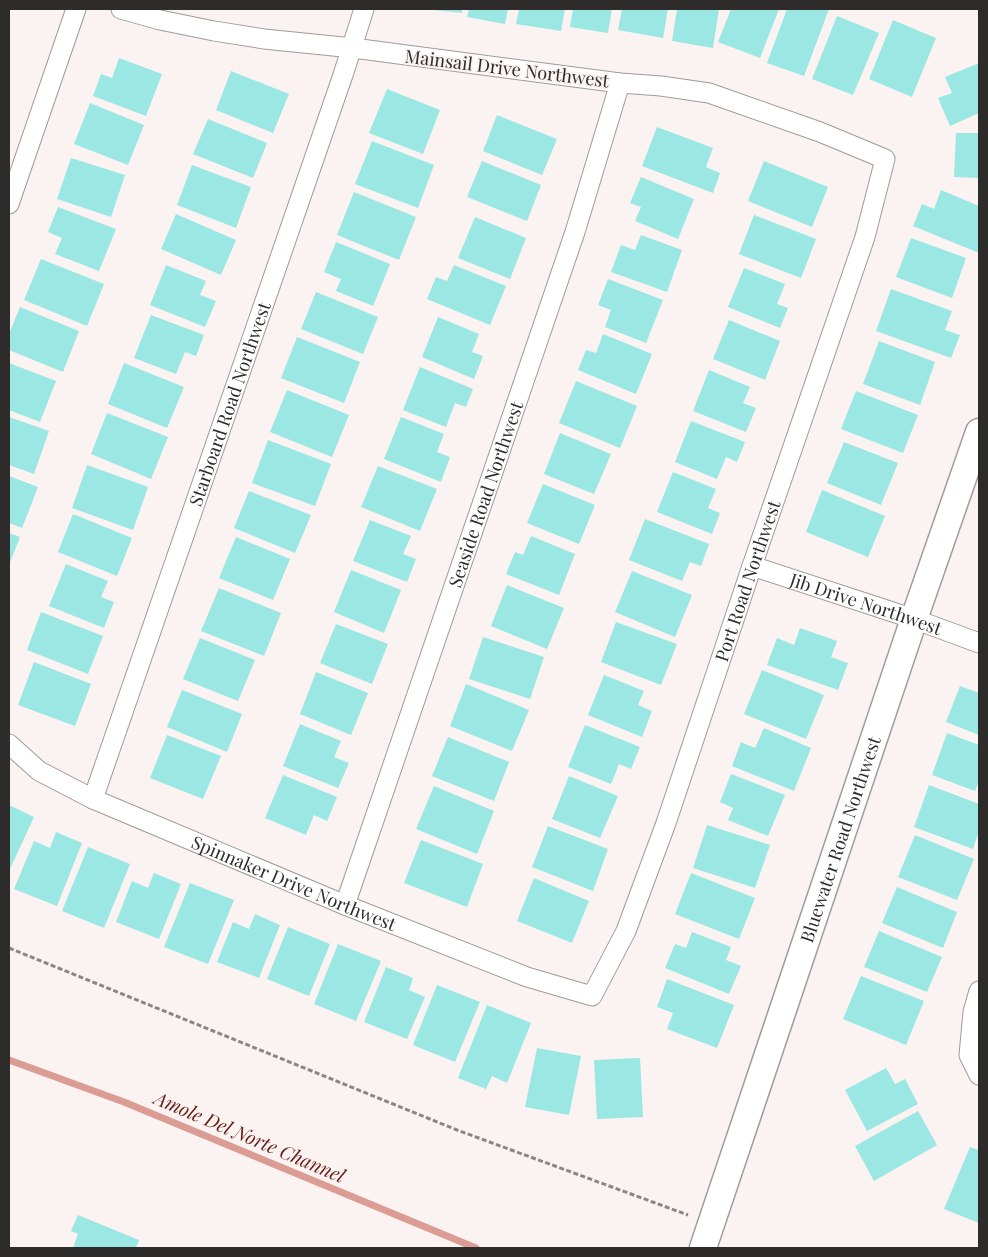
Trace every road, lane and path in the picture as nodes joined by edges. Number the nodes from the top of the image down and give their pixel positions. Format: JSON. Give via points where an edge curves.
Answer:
{"nodes":[{"id":1,"x":76,"y":9,"type":"edge"},
{"id":2,"x":121,"y":9,"type":"edge"},
{"id":3,"x":364,"y":9,"type":"edge"},
{"id":4,"x":353,"y":48,"type":"junction"},
{"id":5,"x":620,"y":83,"type":"junction"},
{"id":6,"x":886,"y":159,"type":"joint"},
{"id":7,"x":9,"y":204,"type":"edge"},
{"id":8,"x":979,"y":432,"type":"edge"},
{"id":9,"x":752,"y":566,"type":"junction"},
{"id":10,"x":914,"y":619,"type":"junction"},
{"id":11,"x":979,"y":643,"type":"edge"},
{"id":12,"x":9,"y":744,"type":"edge"},
{"id":13,"x":93,"y":799,"type":"junction"},
{"id":14,"x":345,"y":905,"type":"junction"},
{"id":15,"x":9,"y":948,"type":"edge"},
{"id":16,"x":979,"y":991,"type":"edge"},
{"id":17,"x":592,"y":996,"type":"joint"},
{"id":18,"x":979,"y":1075,"type":"edge"},
{"id":19,"x":712,"y":1224,"type":"junction"},
{"id":20,"x":703,"y":1248,"type":"edge"}],
"edges":[{"from":1,"to":7,"type":"street"},
{"from":2,"to":4,"type":"street","name":"Mainsail Drive Northwest","via":[[214,31]]},
{"from":3,"to":4,"type":"street","name":"Starboard Road Northwest"},
{"from":4,"to":5,"type":"street","name":"Mainsail Drive Northwest"},
{"from":4,"to":13,"type":"street","name":"Starboard Road Northwest"},
{"from":5,"to":6,"type":"street","name":"Mainsail Drive Northwest","via":[[709,93]]},
{"from":5,"to":14,"type":"street","name":"Seaside Road Northwest","via":[[572,242]]},
{"from":6,"to":9,"type":"street","name":"Port Road Northwest","via":[[864,237]]},
{"from":8,"to":10,"type":"street","name":"Bluewater Road Northwest"},
{"from":9,"to":10,"type":"street","name":"Jib Drive Northwest"},
{"from":9,"to":17,"type":"street","name":"Port Road Northwest","via":[[666,823],[626,931]]},
{"from":10,"to":11,"type":"street","name":"Jib Drive Northwest"},
{"from":10,"to":19,"type":"street","name":"Bluewater Road Northwest"},
{"from":12,"to":13,"type":"street","name":"Spinnaker Drive Northwest","via":[[39,771]]},
{"from":13,"to":14,"type":"street","name":"Spinnaker Drive Northwest"},
{"from":14,"to":17,"type":"street","name":"Spinnaker Drive Northwest","via":[[527,977]]},
{"from":15,"to":19,"type":"path","via":[[457,1130]]},
{"from":16,"to":18,"type":"street","via":[[973,1012],[969,1055]]},
{"from":19,"to":20,"type":"street","name":"Bluewater Road Northwest"}]}
